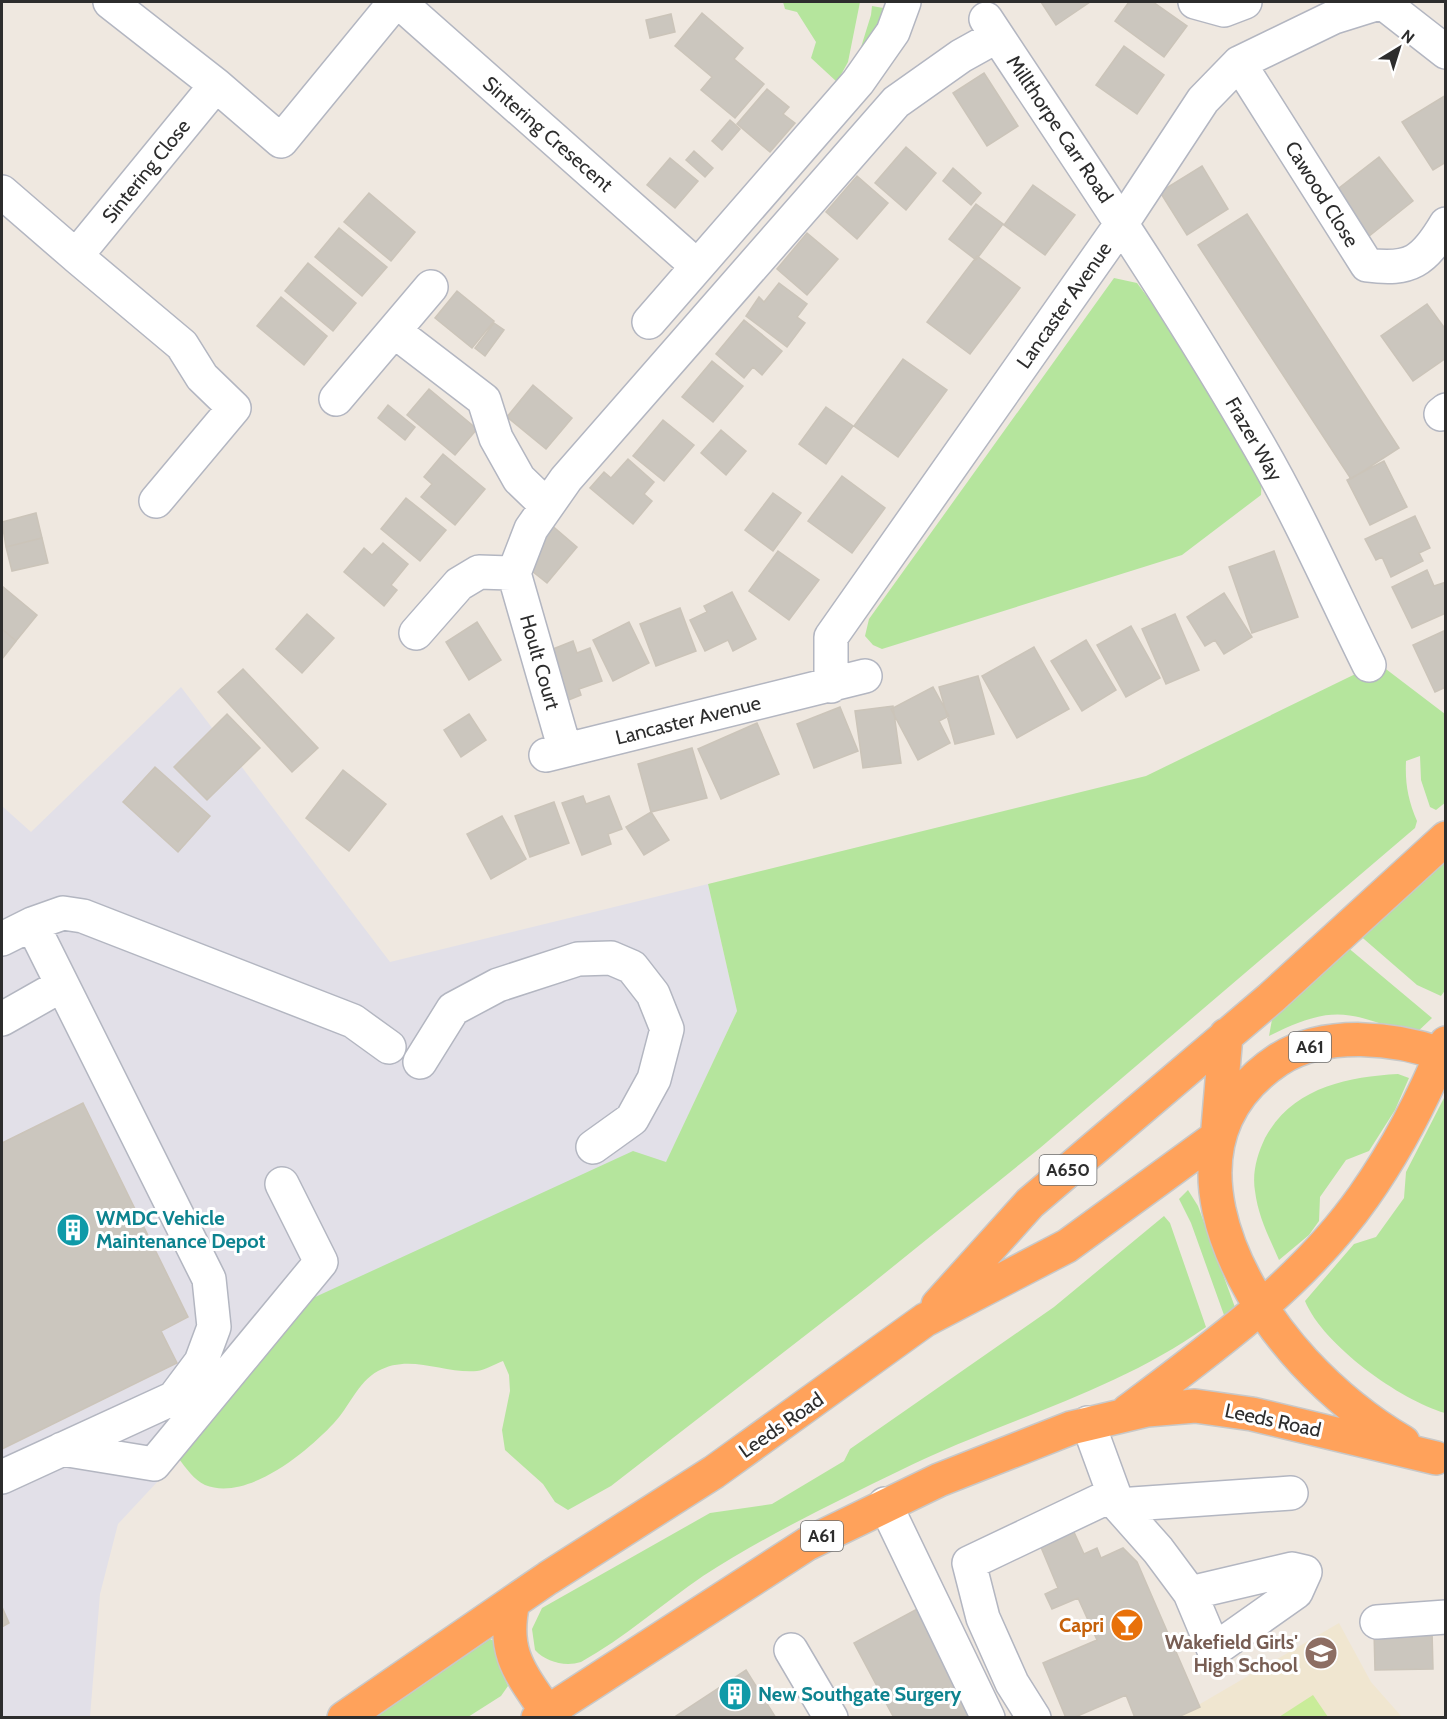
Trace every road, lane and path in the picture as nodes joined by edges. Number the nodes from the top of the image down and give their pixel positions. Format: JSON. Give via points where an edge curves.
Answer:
{"nodes":[{"id":1,"x":110,"y":2,"type":"edge"},
{"id":2,"x":397,"y":2,"type":"edge"},
{"id":3,"x":904,"y":2,"type":"edge"},
{"id":4,"x":1196,"y":2,"type":"edge"},
{"id":5,"x":1245,"y":2,"type":"edge"},
{"id":6,"x":1382,"y":2,"type":"edge"},
{"id":7,"x":1446,"y":52,"type":"edge"},
{"id":8,"x":1239,"y":63,"type":"junction"},
{"id":9,"x":216,"y":85,"type":"junction"},
{"id":10,"x":2,"y":192,"type":"edge"},
{"id":11,"x":1122,"y":223,"type":"junction"},
{"id":12,"x":1441,"y":246,"type":"edge"},
{"id":13,"x":76,"y":256,"type":"junction"},
{"id":14,"x":697,"y":266,"type":"junction"},
{"id":15,"x":431,"y":287,"type":"dead end"},
{"id":16,"x":649,"y":322,"type":"dead end"},
{"id":17,"x":394,"y":331,"type":"junction"},
{"id":18,"x":336,"y":399,"type":"dead end"},
{"id":19,"x":156,"y":501,"type":"dead end"},
{"id":20,"x":547,"y":506,"type":"junction"},
{"id":21,"x":514,"y":573,"type":"junction"},
{"id":22,"x":416,"y":633,"type":"dead end"},
{"id":23,"x":1369,"y":665,"type":"dead end"},
{"id":24,"x":865,"y":676,"type":"dead end"},
{"id":25,"x":831,"y":686,"type":"junction"},
{"id":26,"x":556,"y":752,"type":"joint"},
{"id":27,"x":1446,"y":838,"type":"edge"},
{"id":28,"x":32,"y":924,"type":"junction"},
{"id":29,"x":2,"y":939,"type":"edge"},
{"id":30,"x":62,"y":985,"type":"junction"},
{"id":31,"x":2,"y":1019,"type":"edge"},
{"id":32,"x":1226,"y":1035,"type":"junction"},
{"id":33,"x":389,"y":1047,"type":"dead end"},
{"id":34,"x":1444,"y":1051,"type":"edge"},
{"id":35,"x":420,"y":1062,"type":"dead end"},
{"id":36,"x":1218,"y":1136,"type":"junction"},
{"id":37,"x":593,"y":1147,"type":"dead end"},
{"id":38,"x":282,"y":1184,"type":"dead end"},
{"id":39,"x":1261,"y":1306,"type":"junction"},
{"id":40,"x":925,"y":1320,"type":"junction"},
{"id":41,"x":1125,"y":1414,"type":"junction"},
{"id":42,"x":1088,"y":1423,"type":"junction"},
{"id":43,"x":62,"y":1449,"type":"junction"},
{"id":44,"x":1441,"y":1459,"type":"edge"},
{"id":45,"x":2,"y":1477,"type":"edge"},
{"id":46,"x":1291,"y":1493,"type":"dead end"},
{"id":47,"x":1116,"y":1500,"type":"junction"},
{"id":48,"x":885,"y":1504,"type":"junction"},
{"id":49,"x":1190,"y":1593,"type":"dead end"},
{"id":50,"x":513,"y":1602,"type":"junction"},
{"id":51,"x":1446,"y":1617,"type":"edge"},
{"id":52,"x":1377,"y":1622,"type":"dead end"},
{"id":53,"x":790,"y":1650,"type":"dead end"},
{"id":54,"x":545,"y":1716,"type":"edge"},
{"id":55,"x":344,"y":1718,"type":"edge"},
{"id":56,"x":831,"y":1718,"type":"edge"},
{"id":57,"x":988,"y":1718,"type":"edge"},
{"id":58,"x":1034,"y":1718,"type":"edge"}],
"edges":[{"from":1,"to":9,"type":"street"},
{"from":2,"to":9,"type":"street","via":[[281,141]]},
{"from":2,"to":14,"type":"street","name":"Sintering Cresecent"},
{"from":3,"to":14,"type":"street","via":[[893,32],[858,82]]},
{"from":4,"to":5,"type":"street","via":[[1224,10]]},
{"from":6,"to":7,"type":"street"},
{"from":6,"to":8,"type":"street","name":"Lancaster Avenue","via":[[1334,17]]},
{"from":8,"to":11,"type":"street","name":"Lancaster Avenue","via":[[1203,100]]},
{"from":8,"to":12,"type":"street","name":"Cawood Close","via":[[1367,265],[1391,268],[1415,263]]},
{"from":9,"to":13,"type":"street","name":"Sintering Close"},
{"from":10,"to":13,"type":"street"},
{"from":11,"to":20,"type":"street","name":"Millthorpe Carr Road","via":[[992,27],[961,56],[896,102],[566,479]]},
{"from":11,"to":23,"type":"street","name":"Frazer Way","via":[[1260,446]]},
{"from":11,"to":25,"type":"street","name":"Lancaster Avenue","via":[[831,637]]},
{"from":13,"to":19,"type":"street","via":[[182,345],[202,378],[234,408]]},
{"from":14,"to":16,"type":"street"},
{"from":15,"to":17,"type":"street"},
{"from":17,"to":18,"type":"street"},
{"from":17,"to":20,"type":"street","via":[[484,400],[496,438],[519,479]]},
{"from":20,"to":21,"type":"street","via":[[531,529]]},
{"from":21,"to":22,"type":"street","via":[[479,572],[459,584]]},
{"from":21,"to":26,"type":"street","name":"Hoult Court"},
{"from":24,"to":25,"type":"street","name":"Lancaster Avenue"},
{"from":25,"to":26,"type":"street","name":"Lancaster Avenue"},
{"from":27,"to":32,"type":"highway","number":"A650"},
{"from":28,"to":29,"type":"street"},
{"from":28,"to":30,"type":"street"},
{"from":28,"to":33,"type":"street","via":[[63,913],[83,916],[353,1022]]},
{"from":30,"to":31,"type":"street"},
{"from":30,"to":43,"type":"street","via":[[209,1279],[214,1327],[201,1362],[174,1398]]},
{"from":32,"to":36,"type":"highway"},
{"from":32,"to":40,"type":"highway","number":"A650","via":[[1030,1203]]},
{"from":34,"to":36,"type":"highway","number":"A61","via":[[1374,1041],[1302,1048],[1250,1082],[1228,1113]]},
{"from":34,"to":39,"type":"highway","via":[[1413,1115],[1363,1197],[1318,1251]]},
{"from":35,"to":37,"type":"street","via":[[453,1009],[498,985],[578,959],[611,958],[632,967],[653,994],[667,1029],[654,1079],[632,1119]]},
{"from":36,"to":39,"type":"highway","number":"A61","via":[[1218,1209],[1238,1262]]},
{"from":36,"to":40,"type":"highway","name":"Leeds Road","number":"A61","via":[[1067,1245]]},
{"from":38,"to":43,"type":"street","via":[[321,1262],[154,1464]]},
{"from":39,"to":41,"type":"highway"},
{"from":39,"to":44,"type":"highway","number":"A61","via":[[1305,1363],[1347,1402],[1395,1437]]},
{"from":40,"to":50,"type":"highway","name":"Leeds Road","number":"A61","via":[[714,1472]]},
{"from":41,"to":42,"type":"highway","name":"Leeds Road","number":"A61"},
{"from":41,"to":44,"type":"highway","name":"Leeds Road","number":"A61","via":[[1173,1407],[1224,1409]]},
{"from":42,"to":47,"type":"street"},
{"from":42,"to":48,"type":"highway","name":"Leeds Road","number":"A61","via":[[1026,1444]]},
{"from":43,"to":45,"type":"street"},
{"from":46,"to":47,"type":"street"},
{"from":47,"to":49,"type":"street"},
{"from":47,"to":58,"type":"street","via":[[969,1563],[983,1618],[1012,1683]]},
{"from":48,"to":54,"type":"highway","name":"Leeds Road","number":"A61","via":[[783,1558]]},
{"from":48,"to":57,"type":"street"},
{"from":50,"to":54,"type":"highway","via":[[508,1633],[511,1651]]},
{"from":50,"to":55,"type":"highway","name":"Leeds Road","number":"A61"},
{"from":51,"to":52,"type":"street"},
{"from":53,"to":56,"type":"street"}]}
